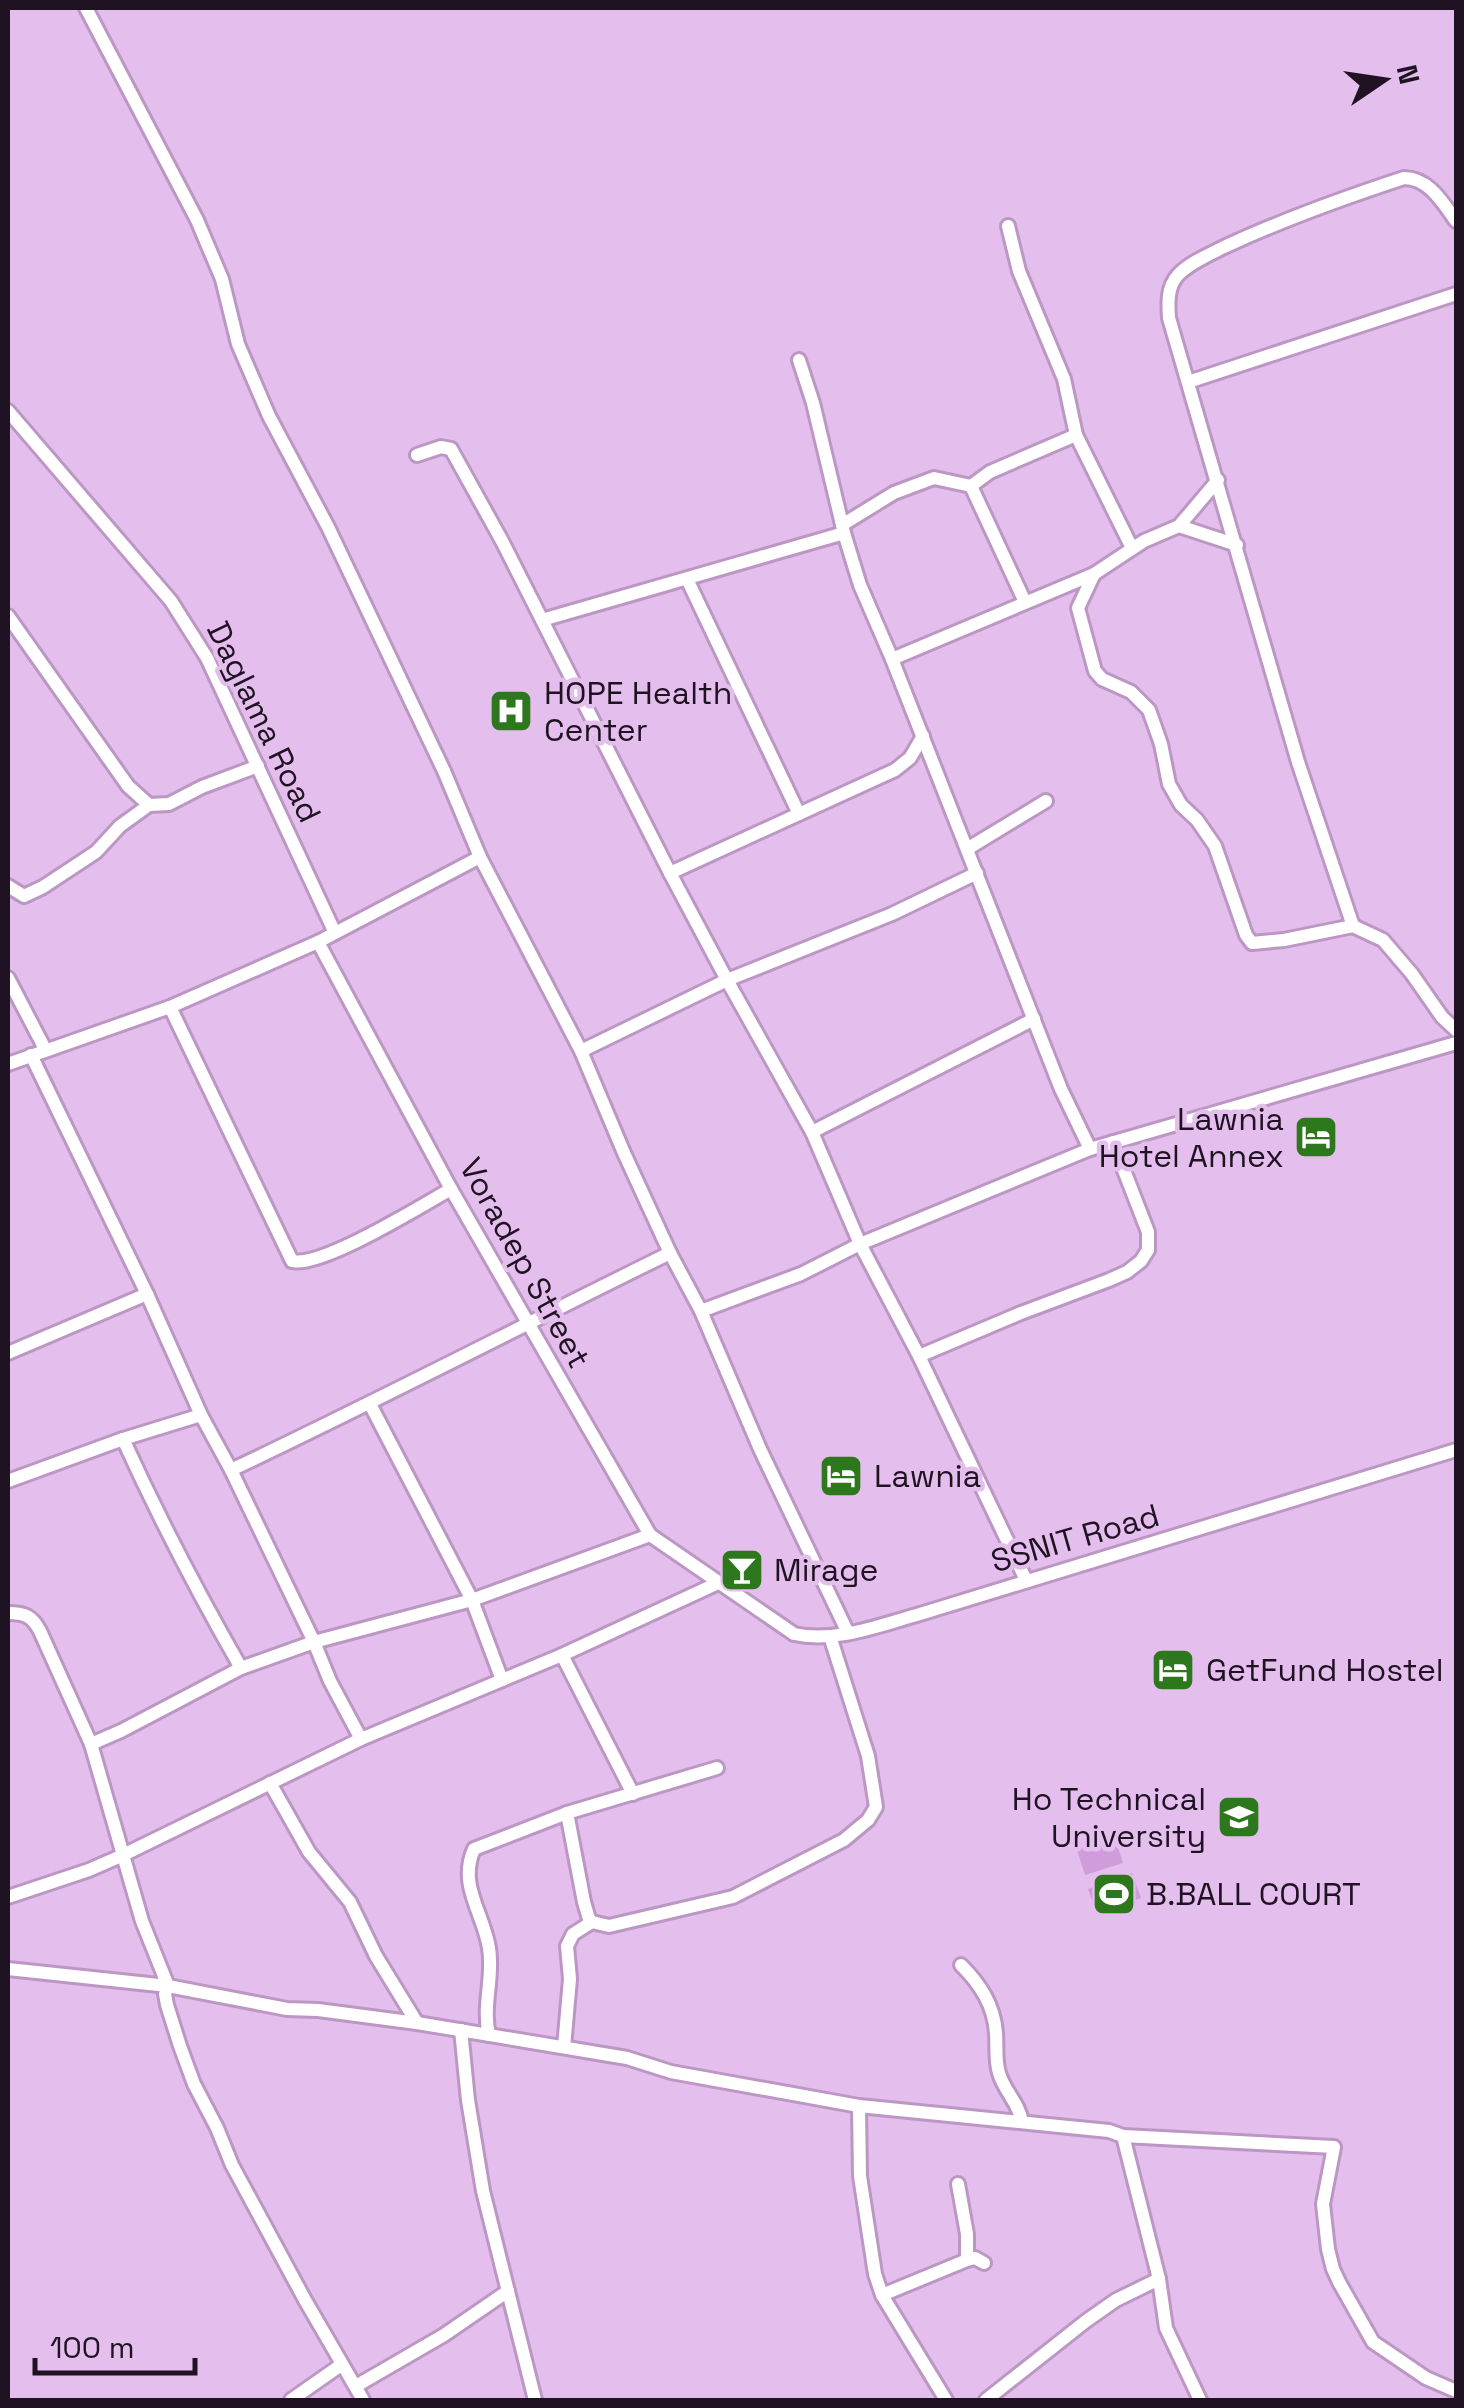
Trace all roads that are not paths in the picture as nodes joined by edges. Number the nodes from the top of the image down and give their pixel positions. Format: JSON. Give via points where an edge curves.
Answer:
{"nodes":[{"id":1,"x":86,"y":8,"type":"edge"},
{"id":2,"x":1456,"y":221,"type":"edge"},
{"id":3,"x":1008,"y":226,"type":"dead end"},
{"id":4,"x":1456,"y":294,"type":"edge"},
{"id":5,"x":799,"y":360,"type":"dead end"},
{"id":6,"x":1188,"y":382,"type":"junction"},
{"id":7,"x":8,"y":411,"type":"edge"},
{"id":8,"x":1076,"y":435,"type":"junction"},
{"id":9,"x":417,"y":456,"type":"dead end"},
{"id":10,"x":1218,"y":480,"type":"junction"},
{"id":11,"x":971,"y":486,"type":"junction"},
{"id":12,"x":1179,"y":526,"type":"junction"},
{"id":13,"x":843,"y":529,"type":"junction"},
{"id":14,"x":1237,"y":545,"type":"junction"},
{"id":15,"x":1132,"y":548,"type":"junction"},
{"id":16,"x":1094,"y":574,"type":"junction"},
{"id":17,"x":687,"y":579,"type":"junction"},
{"id":18,"x":1024,"y":602,"type":"junction"},
{"id":19,"x":8,"y":616,"type":"edge"},
{"id":20,"x":542,"y":620,"type":"junction"},
{"id":21,"x":892,"y":658,"type":"junction"},
{"id":22,"x":922,"y":736,"type":"junction"},
{"id":23,"x":258,"y":766,"type":"junction"},
{"id":24,"x":1046,"y":801,"type":"dead end"},
{"id":25,"x":150,"y":805,"type":"junction"},
{"id":26,"x":799,"y":814,"type":"junction"},
{"id":27,"x":967,"y":849,"type":"junction"},
{"id":28,"x":480,"y":857,"type":"junction"},
{"id":29,"x":670,"y":873,"type":"junction"},
{"id":30,"x":977,"y":873,"type":"junction"},
{"id":31,"x":8,"y":886,"type":"edge"},
{"id":32,"x":1353,"y":926,"type":"junction"},
{"id":33,"x":335,"y":933,"type":"junction"},
{"id":34,"x":318,"y":942,"type":"junction"},
{"id":35,"x":8,"y":978,"type":"edge"},
{"id":36,"x":727,"y":980,"type":"junction"},
{"id":37,"x":170,"y":1006,"type":"junction"},
{"id":38,"x":1034,"y":1020,"type":"junction"},
{"id":39,"x":1456,"y":1030,"type":"edge"},
{"id":40,"x":1456,"y":1043,"type":"edge"},
{"id":41,"x":45,"y":1049,"type":"junction"},
{"id":42,"x":581,"y":1052,"type":"junction"},
{"id":43,"x":32,"y":1055,"type":"junction"},
{"id":44,"x":8,"y":1064,"type":"edge"},
{"id":45,"x":812,"y":1132,"type":"junction"},
{"id":46,"x":1114,"y":1142,"type":"junction"},
{"id":47,"x":1090,"y":1149,"type":"junction"},
{"id":48,"x":451,"y":1189,"type":"junction"},
{"id":49,"x":860,"y":1244,"type":"junction"},
{"id":50,"x":670,"y":1253,"type":"junction"},
{"id":51,"x":147,"y":1294,"type":"junction"},
{"id":52,"x":701,"y":1312,"type":"junction"},
{"id":53,"x":527,"y":1323,"type":"junction"},
{"id":54,"x":8,"y":1352,"type":"edge"},
{"id":55,"x":919,"y":1356,"type":"junction"},
{"id":56,"x":370,"y":1404,"type":"junction"},
{"id":57,"x":201,"y":1415,"type":"junction"},
{"id":58,"x":123,"y":1439,"type":"junction"},
{"id":59,"x":1456,"y":1450,"type":"edge"},
{"id":60,"x":231,"y":1470,"type":"junction"},
{"id":61,"x":8,"y":1481,"type":"edge"},
{"id":62,"x":650,"y":1536,"type":"junction"},
{"id":63,"x":1026,"y":1580,"type":"junction"},
{"id":64,"x":718,"y":1583,"type":"junction"},
{"id":65,"x":472,"y":1600,"type":"junction"},
{"id":66,"x":8,"y":1613,"type":"edge"},
{"id":67,"x":848,"y":1633,"type":"junction"},
{"id":68,"x":830,"y":1636,"type":"junction"},
{"id":69,"x":314,"y":1642,"type":"junction"},
{"id":70,"x":562,"y":1655,"type":"junction"},
{"id":71,"x":241,"y":1668,"type":"junction"},
{"id":72,"x":502,"y":1680,"type":"junction"},
{"id":73,"x":360,"y":1739,"type":"junction"},
{"id":74,"x":90,"y":1744,"type":"junction"},
{"id":75,"x":717,"y":1768,"type":"dead end"},
{"id":76,"x":270,"y":1783,"type":"junction"},
{"id":77,"x":633,"y":1794,"type":"junction"},
{"id":78,"x":566,"y":1813,"type":"junction"},
{"id":79,"x":121,"y":1856,"type":"junction"},
{"id":80,"x":8,"y":1897,"type":"edge"},
{"id":81,"x":592,"y":1922,"type":"junction"},
{"id":82,"x":961,"y":1965,"type":"dead end"},
{"id":83,"x":8,"y":1968,"type":"edge"},
{"id":84,"x":168,"y":1986,"type":"junction"},
{"id":85,"x":417,"y":2023,"type":"junction"},
{"id":86,"x":461,"y":2030,"type":"junction"},
{"id":87,"x":490,"y":2035,"type":"junction"},
{"id":88,"x":564,"y":2046,"type":"junction"},
{"id":89,"x":859,"y":2106,"type":"junction"},
{"id":90,"x":1022,"y":2122,"type":"junction"},
{"id":91,"x":1122,"y":2136,"type":"junction"},
{"id":92,"x":958,"y":2184,"type":"dead end"},
{"id":93,"x":967,"y":2260,"type":"junction"},
{"id":94,"x":984,"y":2262,"type":"dead end"},
{"id":95,"x":1159,"y":2279,"type":"junction"},
{"id":96,"x":508,"y":2291,"type":"junction"},
{"id":97,"x":882,"y":2295,"type":"junction"},
{"id":98,"x":342,"y":2365,"type":"junction"},
{"id":99,"x":356,"y":2386,"type":"junction"},
{"id":100,"x":1456,"y":2392,"type":"edge"},
{"id":101,"x":291,"y":2400,"type":"edge"},
{"id":102,"x":363,"y":2400,"type":"edge"},
{"id":103,"x":535,"y":2400,"type":"edge"},
{"id":104,"x":946,"y":2400,"type":"edge"},
{"id":105,"x":986,"y":2400,"type":"edge"},
{"id":106,"x":1200,"y":2400,"type":"edge"}],
"edges":[{"from":1,"to":28,"type":"street","via":[[198,220],[269,416],[328,527]]},
{"from":2,"to":6,"type":"street","via":[[1422,181],[1404,178],[1207,256],[1179,273],[1168,302]]},
{"from":3,"to":8,"type":"street","via":[[1019,271],[1064,380]]},
{"from":4,"to":6,"type":"street"},
{"from":5,"to":13,"type":"street"},
{"from":6,"to":10,"type":"street"},
{"from":7,"to":23,"type":"street","name":"Daglama Road","via":[[170,602],[207,658]]},
{"from":8,"to":11,"type":"street"},
{"from":8,"to":15,"type":"street"},
{"from":9,"to":20,"type":"street","via":[[450,449]]},
{"from":10,"to":12,"type":"street"},
{"from":10,"to":14,"type":"street"},
{"from":11,"to":13,"type":"street","via":[[934,478],[894,493]]},
{"from":11,"to":18,"type":"street"},
{"from":12,"to":14,"type":"street"},
{"from":12,"to":15,"type":"street"},
{"from":13,"to":17,"type":"street"},
{"from":13,"to":21,"type":"street"},
{"from":14,"to":32,"type":"street"},
{"from":15,"to":16,"type":"street"},
{"from":16,"to":18,"type":"street"},
{"from":16,"to":32,"type":"street","via":[[1078,608],[1094,671],[1149,710],[1169,784],[1215,846],[1246,935],[1252,943]]},
{"from":17,"to":20,"type":"street"},
{"from":17,"to":26,"type":"street"},
{"from":18,"to":21,"type":"street"},
{"from":19,"to":25,"type":"street","via":[[128,786]]},
{"from":20,"to":29,"type":"street"},
{"from":21,"to":22,"type":"street"},
{"from":22,"to":26,"type":"street","via":[[904,765]]},
{"from":22,"to":27,"type":"street"},
{"from":23,"to":25,"type":"street","via":[[169,804]]},
{"from":23,"to":33,"type":"street","name":"Daglama Road"},
{"from":24,"to":27,"type":"street"},
{"from":25,"to":31,"type":"street","via":[[43,887],[24,896]]},
{"from":26,"to":29,"type":"street"},
{"from":27,"to":30,"type":"street"},
{"from":28,"to":33,"type":"street"},
{"from":28,"to":42,"type":"street"},
{"from":29,"to":36,"type":"street"},
{"from":30,"to":36,"type":"street"},
{"from":30,"to":38,"type":"street"},
{"from":32,"to":39,"type":"street","via":[[1384,940]]},
{"from":33,"to":34,"type":"street"},
{"from":34,"to":37,"type":"street"},
{"from":34,"to":48,"type":"street","name":"Voradep Street"},
{"from":35,"to":41,"type":"street"},
{"from":36,"to":42,"type":"street"},
{"from":36,"to":45,"type":"street"},
{"from":37,"to":41,"type":"street"},
{"from":37,"to":48,"type":"street","via":[[296,1264],[368,1235]]},
{"from":38,"to":45,"type":"street"},
{"from":38,"to":47,"type":"street"},
{"from":40,"to":46,"type":"street"},
{"from":41,"to":43,"type":"street"},
{"from":42,"to":50,"type":"street"},
{"from":43,"to":44,"type":"street"},
{"from":43,"to":51,"type":"street"},
{"from":45,"to":49,"type":"street"},
{"from":46,"to":47,"type":"street"},
{"from":46,"to":55,"type":"street","via":[[1148,1232],[1141,1261]]},
{"from":47,"to":49,"type":"street"},
{"from":48,"to":53,"type":"street","name":"Voradep Street"},
{"from":49,"to":52,"type":"street"},
{"from":49,"to":55,"type":"street"},
{"from":50,"to":52,"type":"street"},
{"from":50,"to":53,"type":"street"},
{"from":51,"to":54,"type":"street"},
{"from":51,"to":57,"type":"street"},
{"from":52,"to":67,"type":"street"},
{"from":53,"to":56,"type":"street"},
{"from":53,"to":62,"type":"street","name":"Voradep Street"},
{"from":55,"to":63,"type":"street"},
{"from":56,"to":60,"type":"street"},
{"from":56,"to":65,"type":"street"},
{"from":57,"to":58,"type":"street"},
{"from":57,"to":60,"type":"street"},
{"from":58,"to":61,"type":"street"},
{"from":58,"to":71,"type":"street"},
{"from":59,"to":63,"type":"street","name":"SSNIT Road"},
{"from":60,"to":69,"type":"street"},
{"from":62,"to":64,"type":"street","name":"Voradep Street"},
{"from":62,"to":65,"type":"street"},
{"from":63,"to":67,"type":"street","name":"SSNIT Road"},
{"from":64,"to":68,"type":"street","name":"SSNIT Road","via":[[794,1634]]},
{"from":64,"to":70,"type":"street"},
{"from":65,"to":69,"type":"street"},
{"from":65,"to":72,"type":"street"},
{"from":66,"to":74,"type":"street","via":[[33,1618]]},
{"from":67,"to":68,"type":"street","name":"SSNIT Road"},
{"from":68,"to":81,"type":"street","via":[[868,1756],[876,1807],[868,1820],[844,1840],[733,1896],[609,1926]]},
{"from":69,"to":71,"type":"street"},
{"from":69,"to":73,"type":"street"},
{"from":70,"to":72,"type":"street"},
{"from":70,"to":77,"type":"street"},
{"from":71,"to":74,"type":"street"},
{"from":72,"to":73,"type":"street"},
{"from":73,"to":76,"type":"street"},
{"from":74,"to":79,"type":"street"},
{"from":75,"to":77,"type":"street"},
{"from":76,"to":79,"type":"street"},
{"from":76,"to":85,"type":"street","via":[[308,1852],[350,1902]]},
{"from":77,"to":78,"type":"street"},
{"from":78,"to":81,"type":"street"},
{"from":78,"to":87,"type":"street","via":[[474,1848],[468,1862],[490,1950]]},
{"from":79,"to":80,"type":"street"},
{"from":79,"to":84,"type":"street"},
{"from":81,"to":88,"type":"street","via":[[567,1946]]},
{"from":82,"to":90,"type":"street","via":[[990,2005],[998,2070]]},
{"from":83,"to":84,"type":"street"},
{"from":84,"to":85,"type":"street","via":[[287,2009]]},
{"from":84,"to":98,"type":"street","via":[[167,2005],[206,2110]]},
{"from":85,"to":86,"type":"street"},
{"from":86,"to":87,"type":"street"},
{"from":86,"to":96,"type":"street","via":[[483,2191]]},
{"from":87,"to":88,"type":"street"},
{"from":88,"to":89,"type":"street"},
{"from":89,"to":90,"type":"street"},
{"from":89,"to":97,"type":"street","via":[[860,2176]]},
{"from":90,"to":91,"type":"street"},
{"from":91,"to":95,"type":"street"},
{"from":91,"to":100,"type":"street","via":[[1334,2147],[1323,2204],[1339,2282],[1373,2342]]},
{"from":92,"to":93,"type":"street"},
{"from":93,"to":94,"type":"street"},
{"from":93,"to":97,"type":"street"},
{"from":95,"to":105,"type":"street","via":[[1100,2310]]},
{"from":95,"to":106,"type":"street","via":[[1166,2328]]},
{"from":96,"to":99,"type":"street"},
{"from":96,"to":103,"type":"street"},
{"from":97,"to":104,"type":"street"},
{"from":98,"to":99,"type":"street"},
{"from":98,"to":101,"type":"street"},
{"from":99,"to":102,"type":"street"}]}
